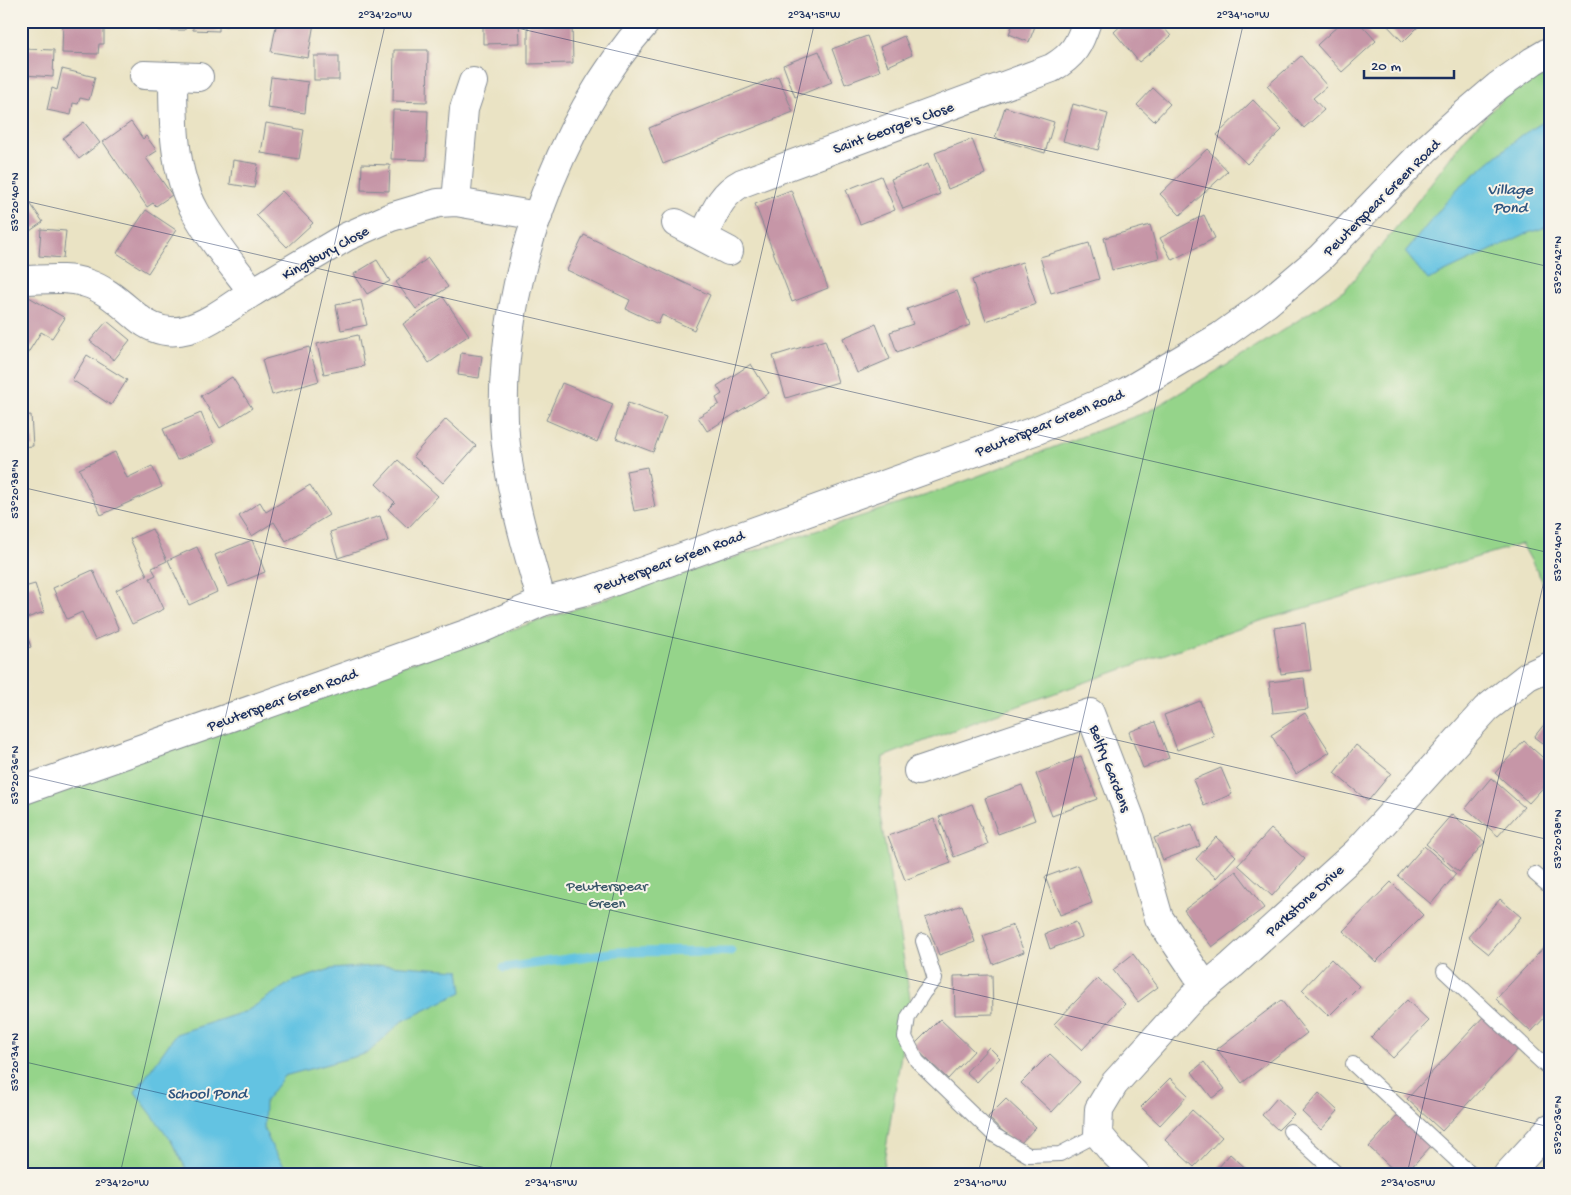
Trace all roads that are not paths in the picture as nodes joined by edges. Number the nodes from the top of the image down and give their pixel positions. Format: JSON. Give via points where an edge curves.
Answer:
{"nodes":[{"id":1,"x":647,"y":21,"type":"edge"},
{"id":2,"x":1087,"y":21,"type":"edge"},
{"id":3,"x":1550,"y":51,"type":"edge"},
{"id":4,"x":144,"y":75,"type":"dead end"},
{"id":5,"x":473,"y":82,"type":"dead end"},
{"id":6,"x":456,"y":202,"type":"junction"},
{"id":7,"x":538,"y":216,"type":"junction"},
{"id":8,"x":676,"y":223,"type":"dead end"},
{"id":9,"x":703,"y":237,"type":"junction"},
{"id":10,"x":729,"y":251,"type":"dead end"},
{"id":11,"x":21,"y":280,"type":"edge"},
{"id":12,"x":253,"y":292,"type":"junction"},
{"id":13,"x":542,"y":602,"type":"junction"},
{"id":14,"x":1550,"y":666,"type":"edge"},
{"id":15,"x":918,"y":772,"type":"dead end"},
{"id":16,"x":21,"y":791,"type":"edge"},
{"id":17,"x":1535,"y":874,"type":"dead end"},
{"id":18,"x":1550,"y":887,"type":"edge"},
{"id":19,"x":923,"y":941,"type":"dead end"},
{"id":20,"x":1444,"y":971,"type":"dead end"},
{"id":21,"x":1205,"y":986,"type":"junction"},
{"id":22,"x":1353,"y":1064,"type":"dead end"},
{"id":23,"x":1550,"y":1070,"type":"edge"},
{"id":24,"x":1550,"y":1128,"type":"edge"},
{"id":25,"x":1290,"y":1131,"type":"dead end"},
{"id":26,"x":1105,"y":1143,"type":"junction"},
{"id":27,"x":1136,"y":1174,"type":"edge"},
{"id":28,"x":1337,"y":1174,"type":"edge"},
{"id":29,"x":1471,"y":1174,"type":"edge"},
{"id":30,"x":1508,"y":1174,"type":"edge"}],
"edges":[{"from":1,"to":7,"type":"street","via":[[616,59],[582,114]]},
{"from":2,"to":9,"type":"street","name":"Saint George's Close","via":[[1076,48],[1052,68],[731,189],[722,199]]},
{"from":3,"to":13,"type":"street","name":"Pewterspear Green Road","via":[[1498,86],[1458,120],[1320,258],[1267,303],[1221,336],[1126,392],[1038,430],[593,588]]},
{"from":4,"to":12,"type":"street","via":[[186,77],[176,143],[186,190],[210,236]]},
{"from":5,"to":6,"type":"street","via":[[464,109]]},
{"from":6,"to":7,"type":"street","name":"Kingsbury Close"},
{"from":6,"to":12,"type":"street","name":"Kingsbury Close","via":[[438,203],[401,214],[346,237]]},
{"from":7,"to":13,"type":"street","via":[[515,296],[510,326],[504,424],[515,499]]},
{"from":8,"to":9,"type":"street"},
{"from":9,"to":10,"type":"street"},
{"from":11,"to":12,"type":"street","name":"Kingsbury Close","via":[[71,279],[86,283],[116,299],[142,322],[166,332],[178,332],[204,322]]},
{"from":13,"to":16,"type":"street","name":"Pewterspear Green Road","via":[[483,628]]},
{"from":14,"to":21,"type":"street","name":"Parkstone Drive","via":[[1528,676],[1486,709],[1357,852]]},
{"from":15,"to":21,"type":"street","name":"Belfry Gardens","via":[[1090,713],[1132,820],[1159,918]]},
{"from":17,"to":18,"type":"lane"},
{"from":19,"to":26,"type":"lane","via":[[935,979],[908,1017],[905,1037],[917,1061],[994,1135],[1028,1155],[1060,1154]]},
{"from":20,"to":23,"type":"lane"},
{"from":21,"to":26,"type":"street","name":"Parkstone Drive","via":[[1114,1084],[1099,1109]]},
{"from":22,"to":29,"type":"lane"},
{"from":24,"to":30,"type":"street"},
{"from":25,"to":28,"type":"lane"},
{"from":26,"to":27,"type":"street"}]}
